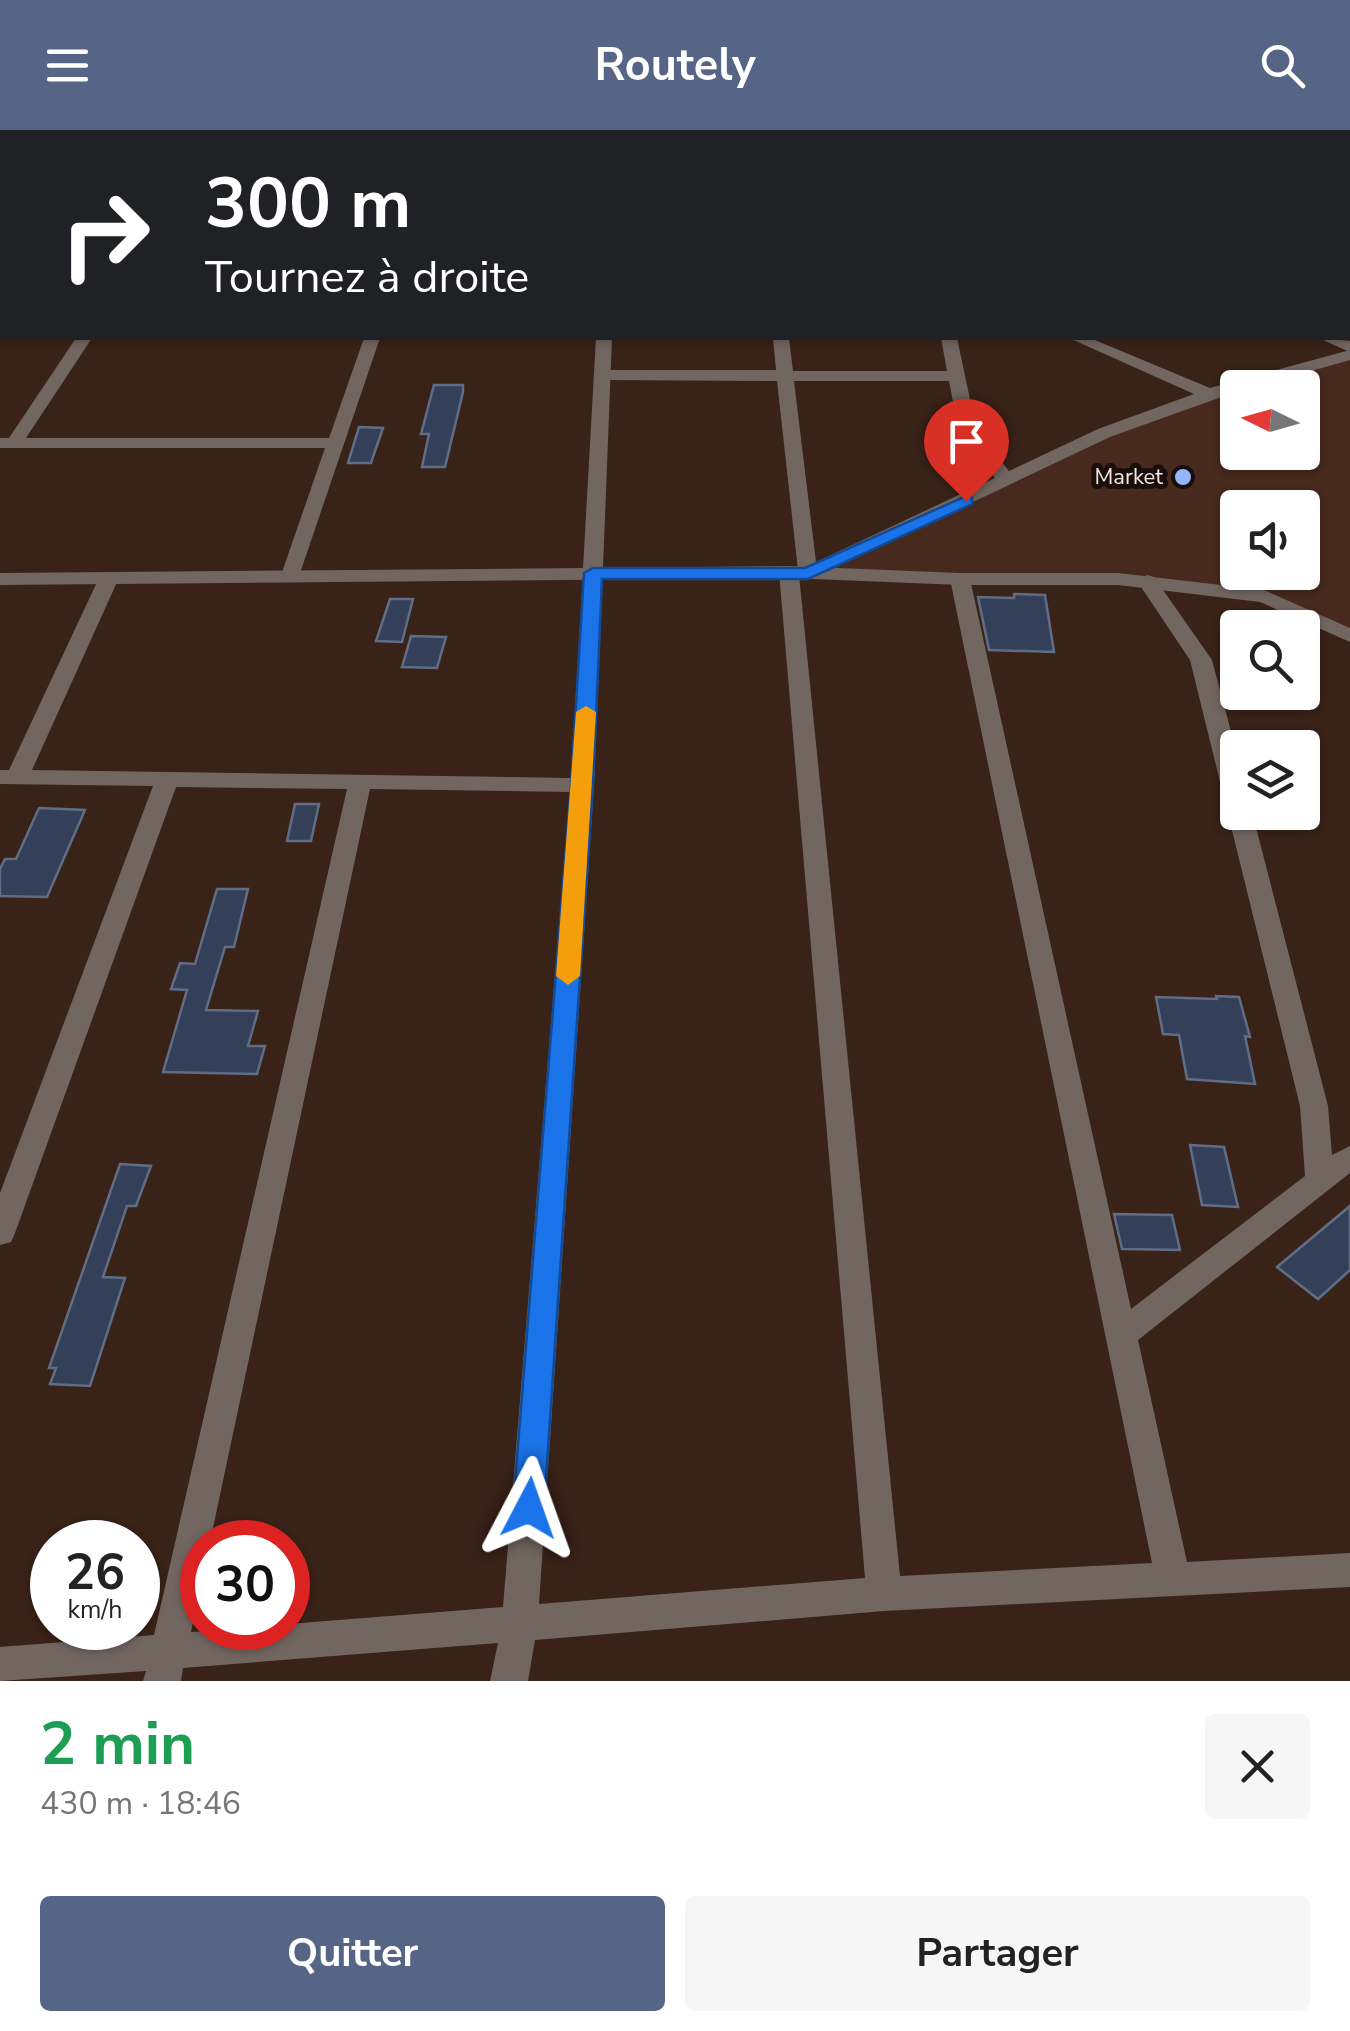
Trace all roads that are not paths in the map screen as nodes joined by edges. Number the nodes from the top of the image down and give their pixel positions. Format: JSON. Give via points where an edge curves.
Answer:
{"nodes":[{"id":1,"x":83,"y":340,"type":"edge"},
{"id":2,"x":371,"y":340,"type":"edge"},
{"id":3,"x":604,"y":340,"type":"edge"},
{"id":4,"x":781,"y":340,"type":"edge"},
{"id":5,"x":949,"y":340,"type":"edge"},
{"id":6,"x":1082,"y":340,"type":"edge"},
{"id":7,"x":1350,"y":355,"type":"edge"},
{"id":8,"x":603,"y":375,"type":"junction"},
{"id":9,"x":784,"y":376,"type":"junction"},
{"id":10,"x":957,"y":376,"type":"junction"},
{"id":11,"x":1209,"y":394,"type":"junction"},
{"id":12,"x":337,"y":442,"type":"junction"},
{"id":13,"x":7,"y":443,"type":"edge"},
{"id":14,"x":1007,"y":481,"type":"junction"},
{"id":15,"x":593,"y":573,"type":"junction"},
{"id":16,"x":798,"y":573,"type":"junction"},
{"id":17,"x":290,"y":578,"type":"junction"},
{"id":18,"x":0,"y":579,"type":"edge"},
{"id":19,"x":960,"y":579,"type":"junction"},
{"id":20,"x":108,"y":580,"type":"junction"},
{"id":21,"x":1147,"y":581,"type":"junction"},
{"id":22,"x":1350,"y":636,"type":"edge"},
{"id":23,"x":1220,"y":734,"type":"edge"},
{"id":24,"x":9,"y":777,"type":"edge"},
{"id":25,"x":167,"y":779,"type":"junction"},
{"id":26,"x":360,"y":782,"type":"junction"},
{"id":27,"x":582,"y":785,"type":"junction"},
{"id":28,"x":1245,"y":830,"type":"edge"},
{"id":29,"x":1350,"y":1157,"type":"edge"},
{"id":30,"x":1320,"y":1179,"type":"junction"},
{"id":31,"x":0,"y":1233,"type":"edge"},
{"id":32,"x":1121,"y":1335,"type":"junction"},
{"id":33,"x":1350,"y":1570,"type":"edge"},
{"id":34,"x":1172,"y":1579,"type":"junction"},
{"id":35,"x":884,"y":1594,"type":"junction"},
{"id":36,"x":520,"y":1623,"type":"junction"},
{"id":37,"x":0,"y":1665,"type":"edge"},
{"id":38,"x":166,"y":1666,"type":"edge"},
{"id":39,"x":509,"y":1681,"type":"edge"}],
"edges":[{"from":1,"to":13,"type":"street"},
{"from":2,"to":12,"type":"street"},
{"from":3,"to":8,"type":"street"},
{"from":4,"to":9,"type":"street"},
{"from":5,"to":10,"type":"street"},
{"from":6,"to":11,"type":"street"},
{"from":7,"to":11,"type":"street"},
{"from":8,"to":9,"type":"street"},
{"from":8,"to":15,"type":"street"},
{"from":9,"to":10,"type":"street"},
{"from":9,"to":16,"type":"street"},
{"from":10,"to":14,"type":"street","via":[[968,432]]},
{"from":11,"to":14,"type":"street","via":[[1104,433]]},
{"from":12,"to":13,"type":"street"},
{"from":12,"to":17,"type":"street"},
{"from":14,"to":16,"type":"street"},
{"from":15,"to":16,"type":"street"},
{"from":15,"to":17,"type":"street"},
{"from":15,"to":27,"type":"street"},
{"from":16,"to":19,"type":"street"},
{"from":16,"to":35,"type":"street"},
{"from":17,"to":20,"type":"street"},
{"from":18,"to":20,"type":"street"},
{"from":19,"to":21,"type":"street"},
{"from":19,"to":32,"type":"street"},
{"from":20,"to":24,"type":"street"},
{"from":21,"to":22,"type":"street","via":[[1264,596]]},
{"from":21,"to":23,"type":"street","via":[[1201,660]]},
{"from":24,"to":25,"type":"street"},
{"from":25,"to":26,"type":"street"},
{"from":25,"to":31,"type":"street"},
{"from":26,"to":27,"type":"street"},
{"from":26,"to":38,"type":"street"},
{"from":27,"to":36,"type":"street"},
{"from":28,"to":30,"type":"street","via":[[1314,1106]]},
{"from":29,"to":30,"type":"street"},
{"from":30,"to":32,"type":"street"},
{"from":32,"to":34,"type":"street"},
{"from":33,"to":34,"type":"street"},
{"from":34,"to":35,"type":"street"},
{"from":35,"to":36,"type":"street"},
{"from":36,"to":38,"type":"street"},
{"from":36,"to":39,"type":"street"},
{"from":37,"to":38,"type":"street"}]}
